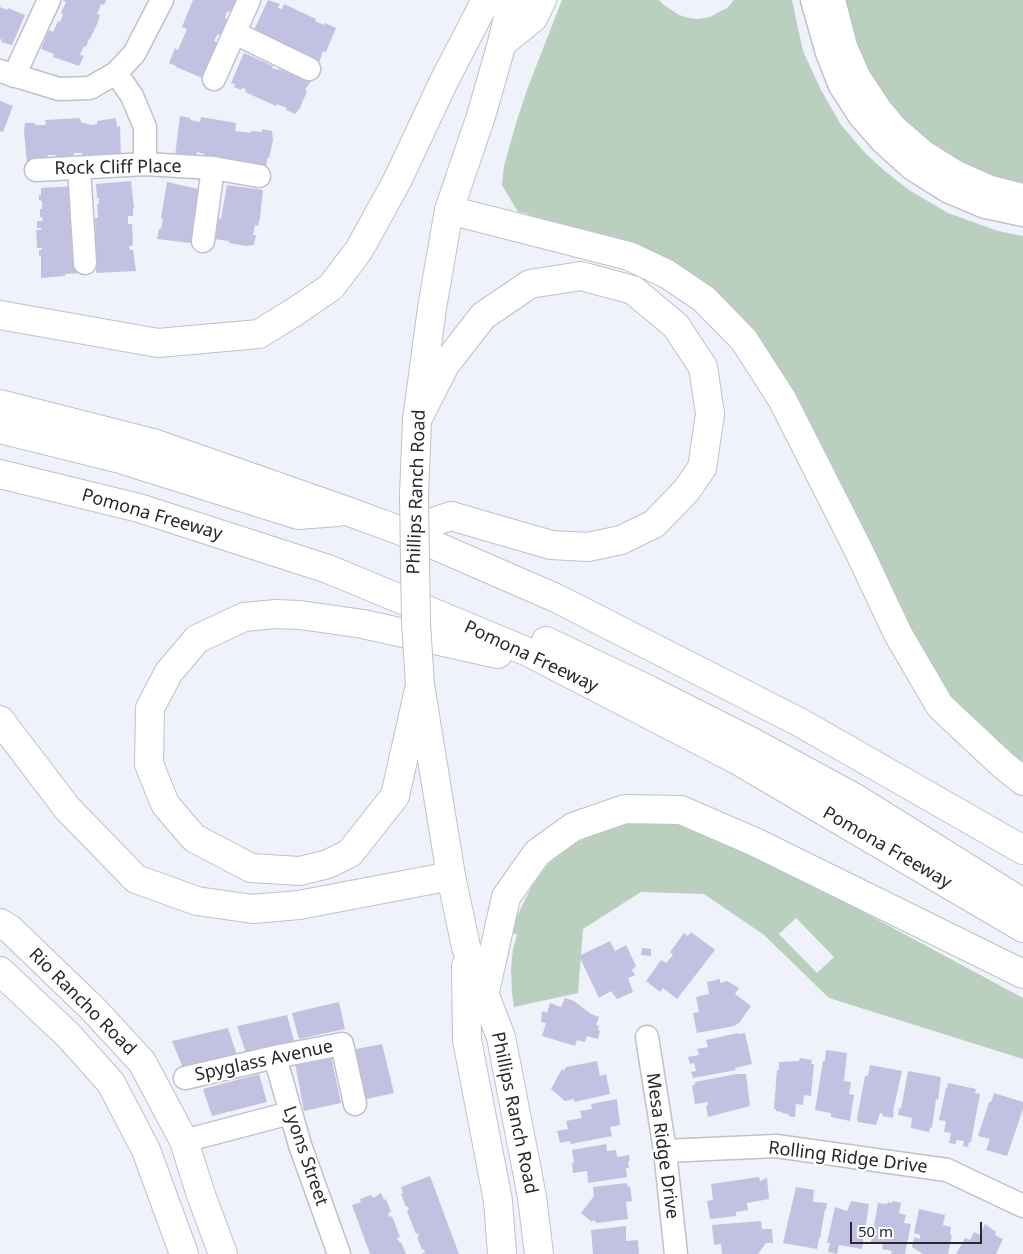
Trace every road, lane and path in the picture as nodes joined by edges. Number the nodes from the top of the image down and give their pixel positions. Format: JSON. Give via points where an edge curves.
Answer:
{"nodes":[{"id":1,"x":162,"y":0,"type":"edge"},
{"id":2,"x":249,"y":0,"type":"edge"},
{"id":3,"x":486,"y":0,"type":"edge"},
{"id":4,"x":512,"y":0,"type":"edge"},
{"id":5,"x":542,"y":0,"type":"edge"},
{"id":6,"x":812,"y":0,"type":"edge"},
{"id":7,"x":834,"y":0,"type":"edge"},
{"id":8,"x":42,"y":2,"type":"edge"},
{"id":9,"x":235,"y":33,"type":"junction"},
{"id":10,"x":502,"y":42,"type":"junction"},
{"id":11,"x":309,"y":69,"type":"dead end"},
{"id":12,"x":7,"y":74,"type":"edge"},
{"id":13,"x":116,"y":74,"type":"junction"},
{"id":14,"x":214,"y":79,"type":"dead end"},
{"id":15,"x":145,"y":164,"type":"junction"},
{"id":16,"x":79,"y":168,"type":"junction"},
{"id":17,"x":213,"y":168,"type":"junction"},
{"id":18,"x":36,"y":170,"type":"dead end"},
{"id":19,"x":259,"y":176,"type":"dead end"},
{"id":20,"x":1023,"y":195,"type":"edge"},
{"id":21,"x":450,"y":210,"type":"junction"},
{"id":22,"x":1023,"y":215,"type":"edge"},
{"id":23,"x":203,"y":241,"type":"dead end"},
{"id":24,"x":85,"y":263,"type":"dead end"},
{"id":25,"x":0,"y":315,"type":"edge"},
{"id":26,"x":0,"y":404,"type":"edge"},
{"id":27,"x":418,"y":420,"type":"junction"},
{"id":28,"x":0,"y":429,"type":"edge"},
{"id":29,"x":0,"y":474,"type":"edge"},
{"id":30,"x":347,"y":511,"type":"junction"},
{"id":31,"x":404,"y":532,"type":"junction"},
{"id":32,"x":374,"y":588,"type":"junction"},
{"id":33,"x":555,"y":666,"type":"junction"},
{"id":34,"x":420,"y":685,"type":"junction"},
{"id":35,"x":0,"y":720,"type":"edge"},
{"id":36,"x":1023,"y":780,"type":"edge"},
{"id":37,"x":1023,"y":850,"type":"edge"},
{"id":38,"x":451,"y":876,"type":"junction"},
{"id":39,"x":1023,"y":903,"type":"edge"},
{"id":40,"x":0,"y":923,"type":"edge"},
{"id":41,"x":1023,"y":928,"type":"edge"},
{"id":42,"x":466,"y":947,"type":"junction"},
{"id":43,"x":0,"y":971,"type":"edge"},
{"id":44,"x":1023,"y":974,"type":"edge"},
{"id":45,"x":484,"y":996,"type":"junction"},
{"id":46,"x":647,"y":1037,"type":"dead end"},
{"id":47,"x":275,"y":1057,"type":"junction"},
{"id":48,"x":185,"y":1078,"type":"dead end"},
{"id":49,"x":355,"y":1104,"type":"dead end"},
{"id":50,"x":290,"y":1113,"type":"junction"},
{"id":51,"x":184,"y":1140,"type":"junction"},
{"id":52,"x":146,"y":1150,"type":"junction"},
{"id":53,"x":664,"y":1151,"type":"junction"},
{"id":54,"x":1023,"y":1206,"type":"edge"},
{"id":55,"x":184,"y":1254,"type":"edge"},
{"id":56,"x":223,"y":1254,"type":"edge"},
{"id":57,"x":339,"y":1254,"type":"edge"},
{"id":58,"x":502,"y":1254,"type":"edge"},
{"id":59,"x":539,"y":1254,"type":"edge"},
{"id":60,"x":676,"y":1254,"type":"edge"}],
"edges":[{"from":1,"to":13,"type":"street","via":[[134,54]]},
{"from":2,"to":9,"type":"street"},
{"from":3,"to":25,"type":"main road","via":[[397,181],[359,250],[331,286],[296,311],[260,334],[158,343]]},
{"from":4,"to":10,"type":"main road","name":"Phillips Ranch Road"},
{"from":5,"to":10,"type":"main road","via":[[533,18]]},
{"from":6,"to":22,"type":"street","via":[[840,86],[860,117],[883,143],[912,169],[947,191],[985,206]]},
{"from":7,"to":20,"type":"street","via":[[846,46],[859,76],[896,127],[925,152],[957,172],[991,187]]},
{"from":8,"to":12,"type":"street"},
{"from":9,"to":11,"type":"street"},
{"from":9,"to":14,"type":"street"},
{"from":10,"to":21,"type":"main road","name":"Phillips Ranch Road"},
{"from":12,"to":13,"type":"street","via":[[59,89],[90,88]]},
{"from":13,"to":15,"type":"street","via":[[132,96],[145,127]]},
{"from":15,"to":16,"type":"street","name":"Rock Cliff Place"},
{"from":15,"to":17,"type":"street","name":"Rock Cliff Place"},
{"from":16,"to":18,"type":"street","name":"Rock Cliff Place"},
{"from":16,"to":24,"type":"street"},
{"from":17,"to":19,"type":"street","name":"Rock Cliff Place"},
{"from":17,"to":23,"type":"street"},
{"from":21,"to":27,"type":"main road","name":"Phillips Ranch Road","via":[[432,308]]},
{"from":21,"to":36,"type":"main road","via":[[629,256],[666,274],[704,299],[744,340],[782,399],[898,634],[940,706]]},
{"from":26,"to":30,"type":"main road","via":[[153,443]]},
{"from":27,"to":31,"type":"main road","via":[[445,365],[483,316],[530,284],[581,276],[634,290],[676,326],[703,367],[710,414],[702,468],[686,491],[654,524],[621,540],[588,547],[551,546],[452,516]]},
{"from":27,"to":34,"type":"main road","name":"Phillips Ranch Road","bridge":true,"via":[[414,495]]},
{"from":28,"to":30,"type":"main road","via":[[120,460],[298,515]]},
{"from":29,"to":32,"type":"main road","name":"Pomona Freeway","via":[[139,508],[328,569]]},
{"from":30,"to":31,"type":"main road"},
{"from":31,"to":37,"type":"main road","via":[[556,598],[792,718]]},
{"from":32,"to":33,"type":"main road","name":"Pomona Freeway"},
{"from":32,"to":39,"type":"main road","via":[[440,595],[508,623],[649,690],[857,799]]},
{"from":33,"to":34,"type":"main road","via":[[363,624],[276,614],[244,617],[197,639],[169,672],[150,708],[149,764],[165,804],[194,838],[251,868],[300,871],[328,864],[350,853],[395,796]]},
{"from":33,"to":41,"type":"main road","name":"Pomona Freeway","via":[[737,760]]},
{"from":34,"to":38,"type":"main road","name":"Phillips Ranch Road"},
{"from":35,"to":38,"type":"main road","via":[[67,808],[136,879],[197,901],[253,909],[299,905]]},
{"from":38,"to":42,"type":"main road","name":"Phillips Ranch Road"},
{"from":40,"to":51,"type":"main road","name":"Rio Rancho Road","via":[[94,1010],[142,1062]]},
{"from":42,"to":45,"type":"main road","name":"Phillips Ranch Road"},
{"from":42,"to":58,"type":"main road","name":"Phillips Ranch Road","via":[[467,1040],[498,1201]]},
{"from":43,"to":52,"type":"main road","name":"Rio Rancho Road","via":[[68,1035],[111,1083]]},
{"from":44,"to":45,"type":"main road","via":[[755,842],[681,810],[625,809],[573,828],[537,853],[506,897]]},
{"from":45,"to":59,"type":"main road","name":"Phillips Ranch Road","via":[[501,1037],[532,1197]]},
{"from":46,"to":53,"type":"street","name":"Mesa Ridge Drive"},
{"from":47,"to":48,"type":"street","name":"Spyglass Avenue"},
{"from":47,"to":49,"type":"street","name":"Spyglass Avenue","via":[[342,1044]]},
{"from":47,"to":50,"type":"street","name":"Lyons Street"},
{"from":50,"to":51,"type":"street"},
{"from":50,"to":57,"type":"street","name":"Lyons Street"},
{"from":51,"to":52,"type":"main road"},
{"from":51,"to":56,"type":"main road","name":"Rio Rancho Road"},
{"from":52,"to":55,"type":"main road","name":"Rio Rancho Road"},
{"from":53,"to":54,"type":"street","name":"Rolling Ridge Drive","via":[[776,1146],[947,1170]]},
{"from":53,"to":60,"type":"street","name":"Mesa Ridge Drive"}]}
